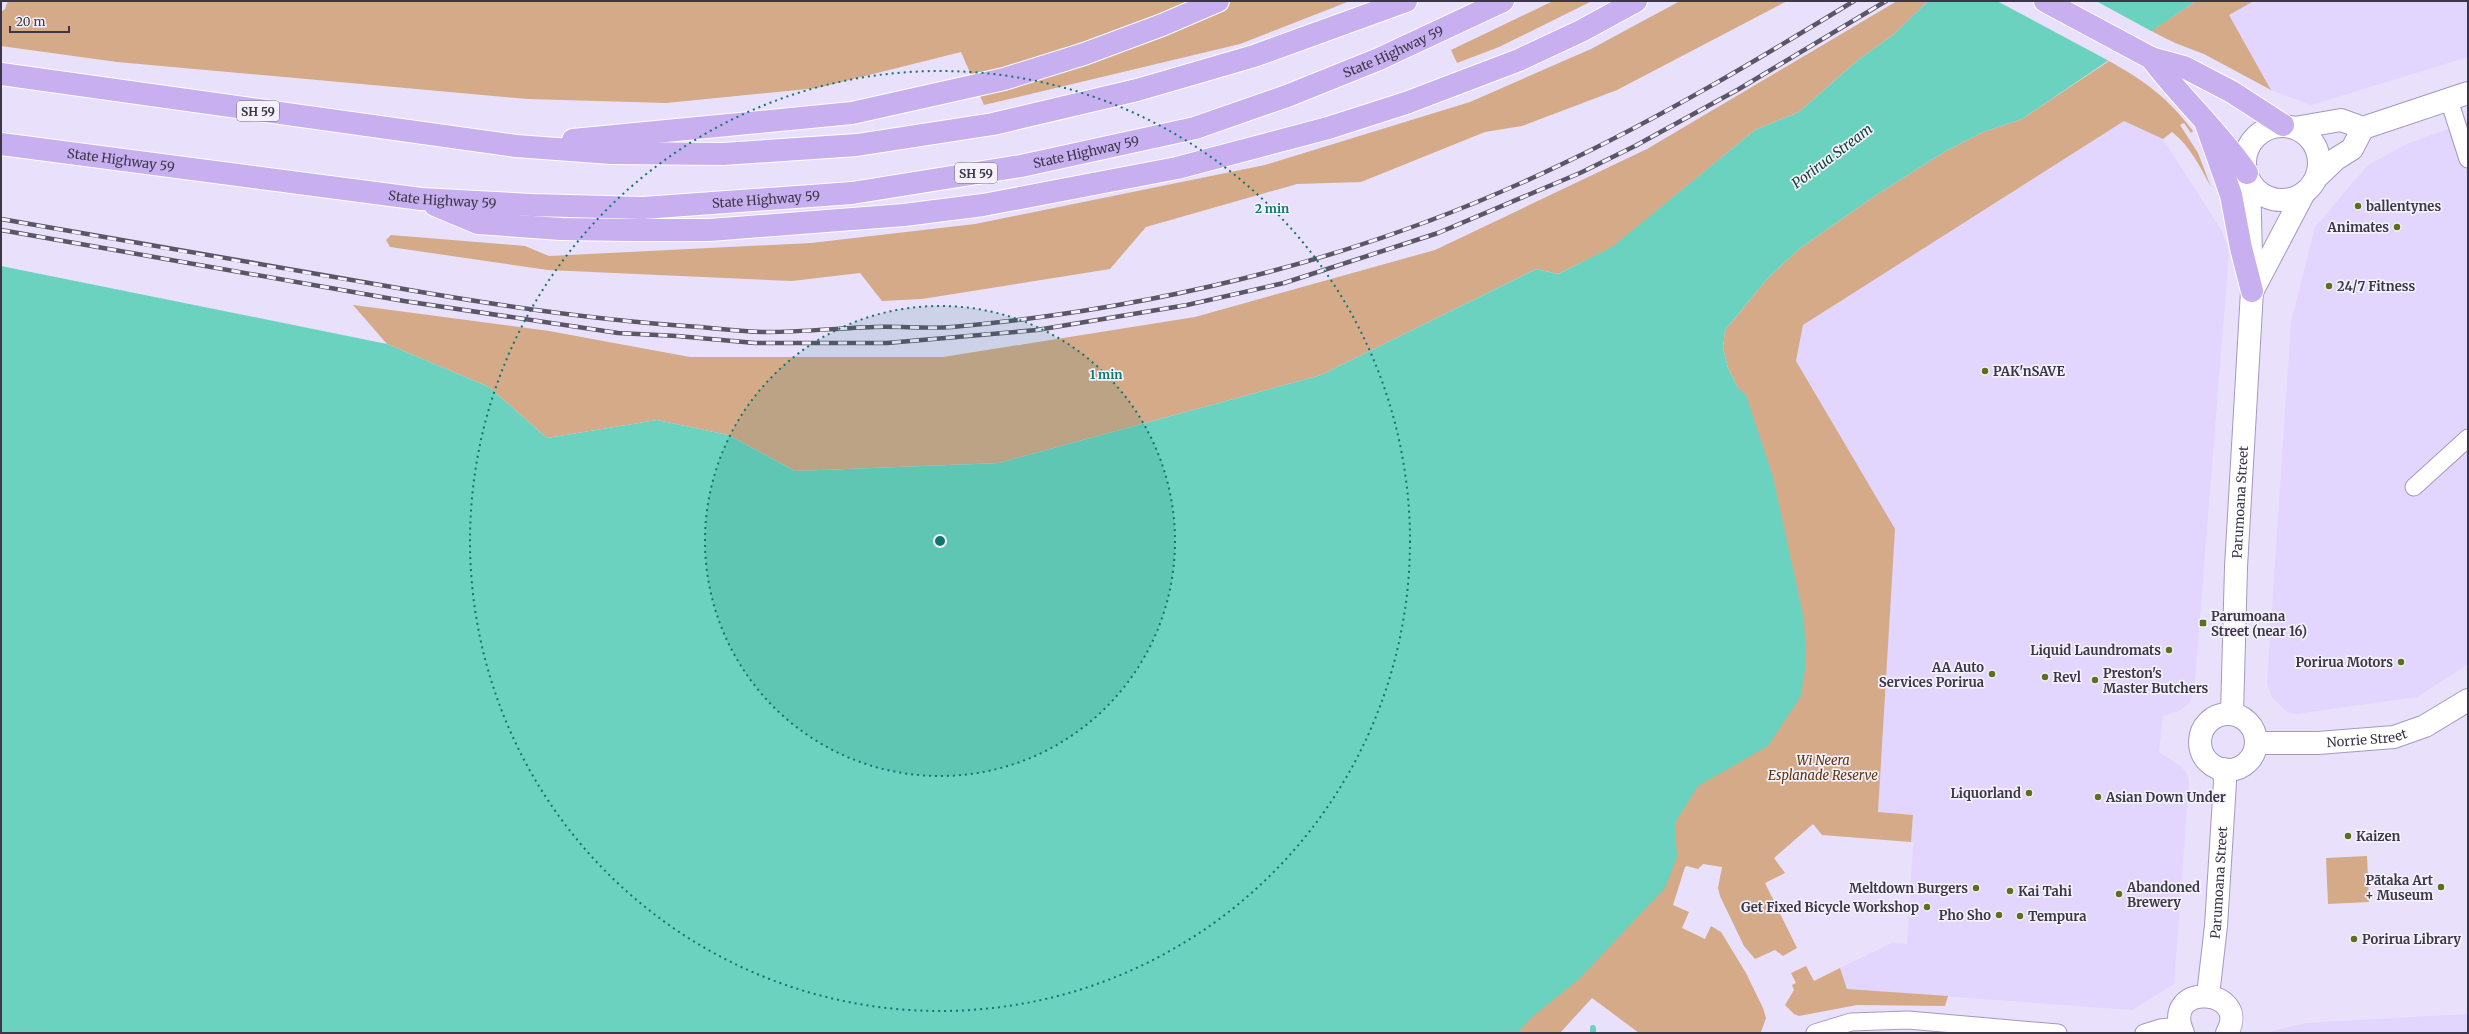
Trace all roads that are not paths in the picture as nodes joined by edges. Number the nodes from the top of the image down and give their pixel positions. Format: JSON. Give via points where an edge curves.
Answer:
{"nodes":[{"id":1,"x":1218,"y":1,"type":"edge"},
{"id":2,"x":1406,"y":1,"type":"edge"},
{"id":3,"x":1503,"y":1,"type":"edge"},
{"id":4,"x":1636,"y":1,"type":"edge"},
{"id":5,"x":2046,"y":1,"type":"edge"},
{"id":6,"x":2151,"y":58,"type":"junction"},
{"id":7,"x":1,"y":74,"type":"edge"},
{"id":8,"x":2459,"y":97,"type":"edge"},
{"id":9,"x":2206,"y":124,"type":"junction"},
{"id":10,"x":2289,"y":127,"type":"junction"},
{"id":11,"x":2363,"y":128,"type":"junction"},
{"id":12,"x":1,"y":144,"type":"edge"},
{"id":13,"x":516,"y":146,"type":"junction"},
{"id":14,"x":2468,"y":159,"type":"edge"},
{"id":15,"x":2248,"y":176,"type":"junction"},
{"id":16,"x":2310,"y":186,"type":"junction"},
{"id":17,"x":421,"y":199,"type":"junction"},
{"id":18,"x":2252,"y":291,"type":"junction"},
{"id":19,"x":2468,"y":438,"type":"edge"},
{"id":20,"x":2414,"y":487,"type":"dead end"},
{"id":21,"x":2468,"y":700,"type":"edge"},
{"id":22,"x":2232,"y":714,"type":"junction"},
{"id":23,"x":2256,"y":743,"type":"junction"},
{"id":24,"x":2224,"y":769,"type":"junction"},
{"id":25,"x":2208,"y":995,"type":"junction"},
{"id":26,"x":2181,"y":1030,"type":"edge"},
{"id":27,"x":1815,"y":1033,"type":"edge"},
{"id":28,"x":2058,"y":1033,"type":"edge"},
{"id":29,"x":2144,"y":1033,"type":"edge"},
{"id":30,"x":2228,"y":1033,"type":"edge"}],
"edges":[{"from":1,"to":13,"type":"main road","via":[[1162,26],[1004,79],[852,112]]},
{"from":2,"to":13,"type":"main road","number":"SH 59","via":[[1254,56],[1137,90],[993,124],[857,146],[723,154],[611,153]]},
{"from":3,"to":17,"type":"main road","name":"State Highway 59","number":"SH 59","via":[[1379,59],[1287,96],[1202,126],[1021,166],[852,193],[642,208]]},
{"from":4,"to":17,"type":"main road","via":[[1581,31],[1519,60],[1406,103],[1328,128],[1177,168],[983,205],[904,215],[710,230],[628,230],[560,229],[478,223]]},
{"from":5,"to":6,"type":"main road"},
{"from":6,"to":9,"type":"main road","via":[[2170,84]]},
{"from":6,"to":10,"type":"main road","via":[[2184,67],[2232,92]]},
{"from":7,"to":13,"type":"main road","number":"SH 59"},
{"from":8,"to":11,"type":"main road"},
{"from":8,"to":14,"type":"street"},
{"from":9,"to":15,"type":"main road","via":[[2227,144]]},
{"from":9,"to":18,"type":"main road","via":[[2231,195]]},
{"from":10,"to":11,"type":"main road","via":[[2341,120]]},
{"from":10,"to":15,"type":"main road","via":[[2263,131],[2252,140],[2246,153]]},
{"from":10,"to":16,"type":"main road","via":[[2307,135],[2315,146],[2319,165]]},
{"from":11,"to":16,"type":"main road","name":"Parumoana Street","via":[[2352,149],[2336,159]]},
{"from":12,"to":17,"type":"main road","name":"State Highway 59","number":"SH 59"},
{"from":15,"to":16,"type":"main road","via":[[2259,192],[2273,199],[2289,200]]},
{"from":15,"to":18,"type":"main road","name":"Parumoana Street"},
{"from":16,"to":18,"type":"main road","name":"Parumoana Street"},
{"from":18,"to":22,"type":"main road","name":"Parumoana Street","via":[[2236,567]]},
{"from":19,"to":20,"type":"street"},
{"from":21,"to":23,"type":"main road","name":"Norrie Street","via":[[2425,726],[2394,737],[2318,743]]},
{"from":22,"to":23,"type":"main road","via":[[2250,724]]},
{"from":22,"to":24,"type":"main road","via":[[2221,715],[2212,720],[2204,728],[2201,738],[2206,758]]},
{"from":23,"to":24,"type":"main road","via":[[2254,753],[2244,765]]},
{"from":24,"to":25,"type":"main road","name":"Parumoana Street","via":[[2226,782]]},
{"from":25,"to":26,"type":"main road","via":[[2200,995],[2186,1003],[2181,1010]]},
{"from":25,"to":30,"type":"main road","via":[[2225,1004],[2231,1020]]},
{"from":26,"to":29,"type":"street","via":[[2160,1028]]},
{"from":27,"to":28,"type":"street","via":[[1851,1022],[1908,1020]]}]}
